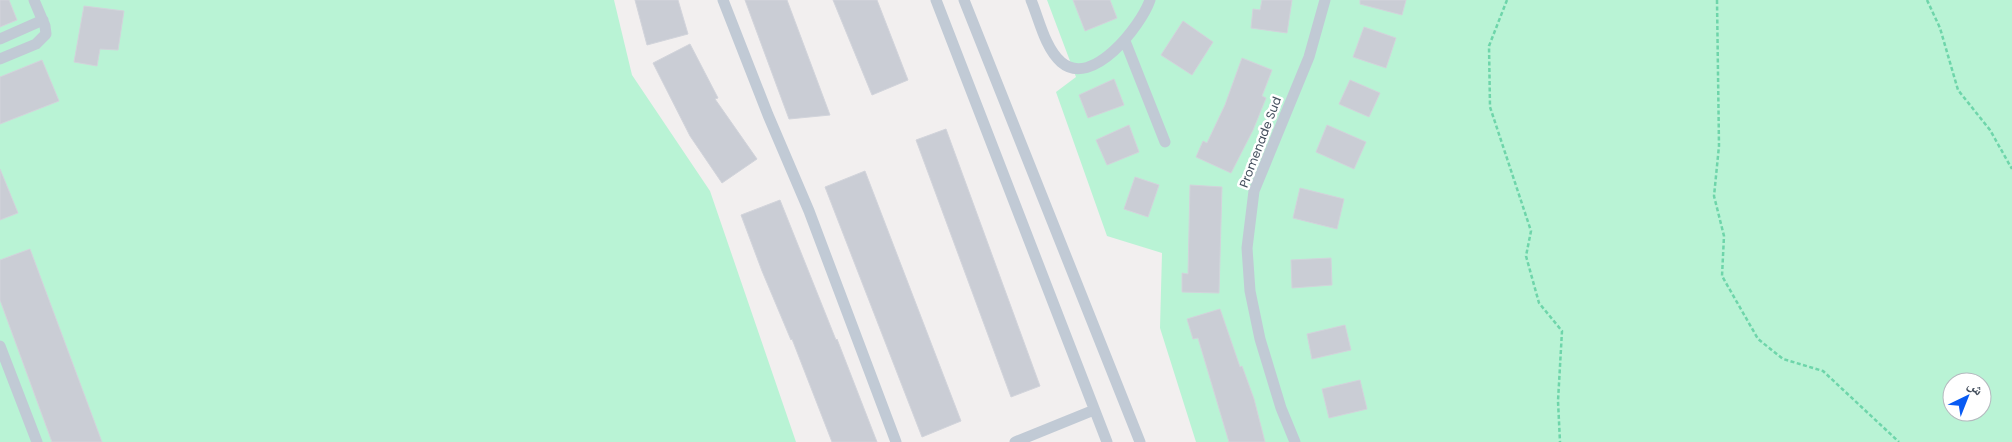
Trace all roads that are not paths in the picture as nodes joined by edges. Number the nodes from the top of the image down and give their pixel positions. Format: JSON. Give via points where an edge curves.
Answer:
{"nodes":[{"id":1,"x":34,"y":0,"type":"edge"},
{"id":2,"x":723,"y":0,"type":"edge"},
{"id":3,"x":936,"y":0,"type":"edge"},
{"id":4,"x":964,"y":0,"type":"edge"},
{"id":5,"x":1031,"y":0,"type":"edge"},
{"id":6,"x":1150,"y":0,"type":"edge"},
{"id":7,"x":1326,"y":0,"type":"edge"},
{"id":8,"x":42,"y":20,"type":"junction"},
{"id":9,"x":0,"y":39,"type":"edge"},
{"id":10,"x":1125,"y":41,"type":"junction"},
{"id":11,"x":0,"y":59,"type":"edge"},
{"id":12,"x":1166,"y":142,"type":"dead end"},
{"id":13,"x":0,"y":346,"type":"edge"},
{"id":14,"x":1094,"y":410,"type":"junction"},
{"id":15,"x":37,"y":442,"type":"edge"},
{"id":16,"x":896,"y":442,"type":"edge"},
{"id":17,"x":1015,"y":442,"type":"edge"},
{"id":18,"x":1107,"y":442,"type":"edge"},
{"id":19,"x":1140,"y":442,"type":"edge"},
{"id":20,"x":1295,"y":442,"type":"edge"}],
"edges":[{"from":1,"to":8,"type":"street"},
{"from":2,"to":16,"type":"street","via":[[809,211]]},
{"from":3,"to":14,"type":"street"},
{"from":4,"to":19,"type":"street"},
{"from":5,"to":10,"type":"street","via":[[1050,48],[1065,66],[1090,65],[1107,57]]},
{"from":6,"to":10,"type":"street","via":[[1142,18]]},
{"from":7,"to":20,"type":"street","name":"Promenade Sud","via":[[1309,57],[1254,192],[1247,248],[1250,291],[1260,339]]},
{"from":8,"to":9,"type":"street"},
{"from":8,"to":11,"type":"street","via":[[46,34],[40,41]]},
{"from":10,"to":12,"type":"street"},
{"from":13,"to":15,"type":"street"},
{"from":14,"to":17,"type":"street"},
{"from":14,"to":18,"type":"street"}]}
